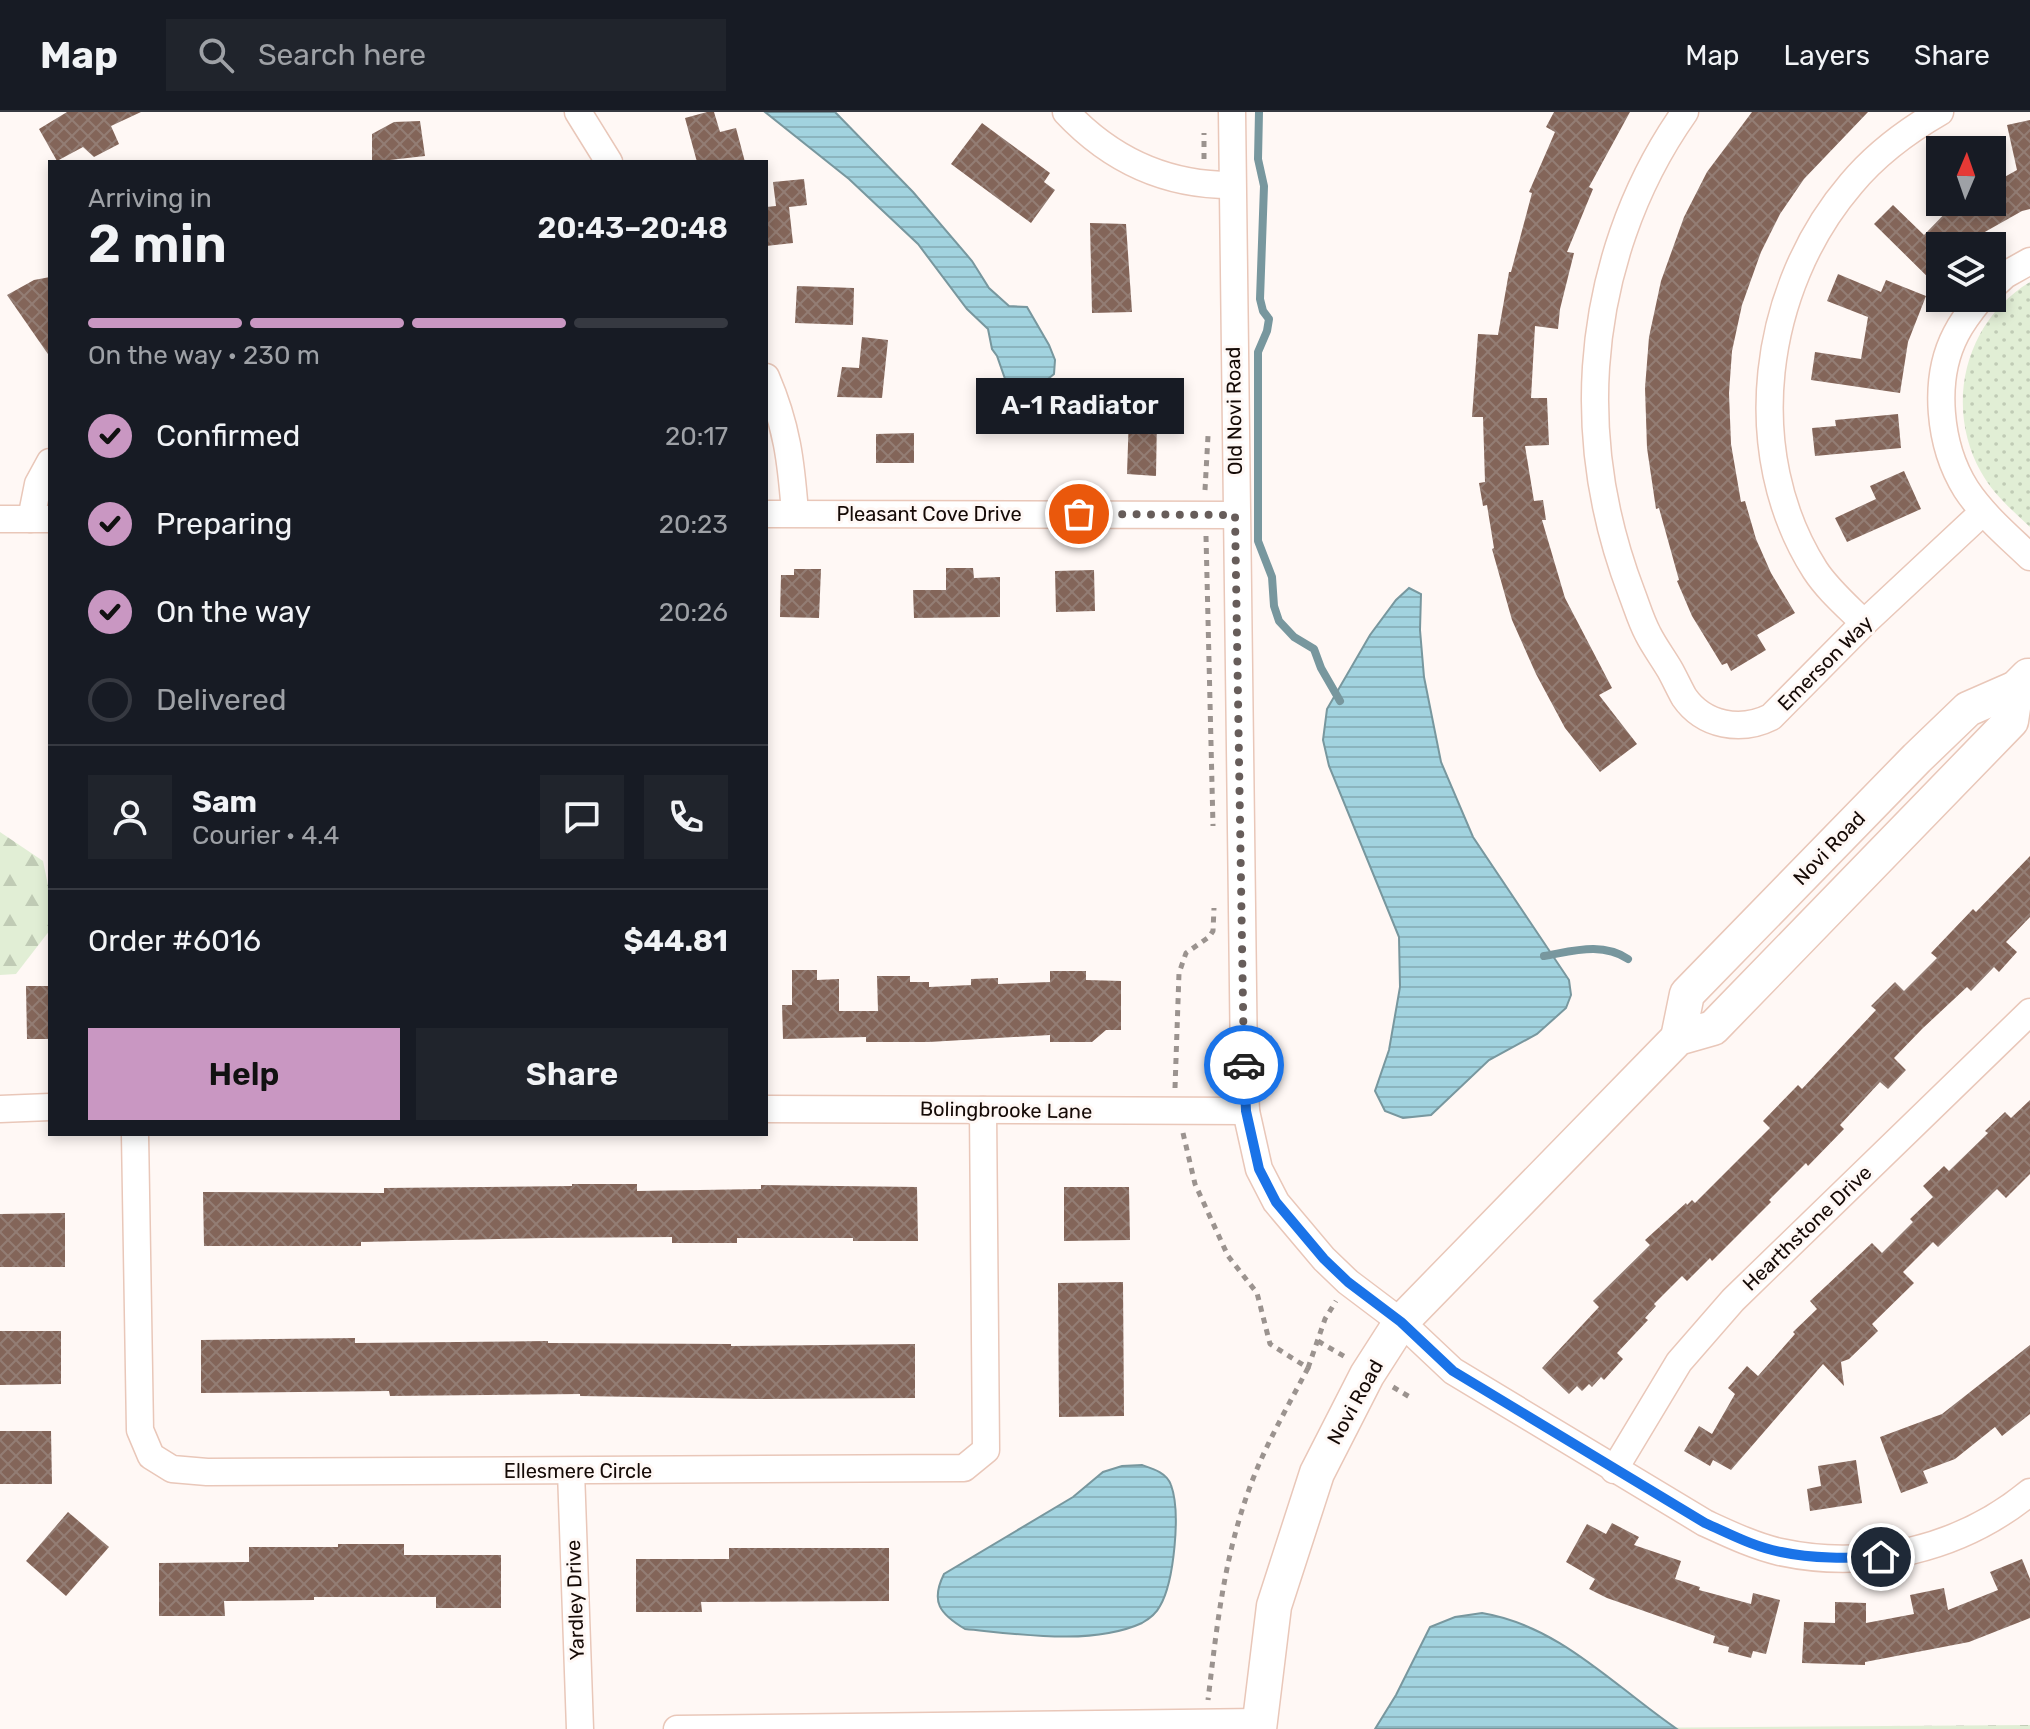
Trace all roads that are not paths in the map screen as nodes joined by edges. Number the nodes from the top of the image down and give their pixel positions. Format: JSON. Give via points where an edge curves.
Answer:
{"nodes":[{"id":1,"x":578,"y":112,"type":"edge"},
{"id":2,"x":1066,"y":112,"type":"edge"},
{"id":3,"x":1232,"y":112,"type":"edge"},
{"id":4,"x":1685,"y":112,"type":"edge"},
{"id":5,"x":1940,"y":112,"type":"edge"},
{"id":6,"x":598,"y":159,"type":"edge"},
{"id":7,"x":1231,"y":185,"type":"junction"},
{"id":8,"x":2030,"y":261,"type":"edge"},
{"id":9,"x":2006,"y":274,"type":"edge"},
{"id":10,"x":1971,"y":312,"type":"edge"},
{"id":11,"x":768,"y":382,"type":"edge"},
{"id":12,"x":48,"y":466,"type":"edge"},
{"id":13,"x":1983,"y":512,"type":"junction"},
{"id":14,"x":795,"y":513,"type":"junction"},
{"id":15,"x":768,"y":514,"type":"edge"},
{"id":16,"x":1235,"y":515,"type":"junction"},
{"id":17,"x":0,"y":519,"type":"edge"},
{"id":18,"x":40,"y":519,"type":"edge"},
{"id":19,"x":2030,"y":557,"type":"edge"},
{"id":20,"x":1864,"y":623,"type":"junction"},
{"id":21,"x":2023,"y":681,"type":"edge"},
{"id":22,"x":2030,"y":1012,"type":"edge"},
{"id":23,"x":48,"y":1107,"type":"edge"},
{"id":24,"x":0,"y":1109,"type":"edge"},
{"id":25,"x":768,"y":1109,"type":"edge"},
{"id":26,"x":983,"y":1110,"type":"junction"},
{"id":27,"x":1246,"y":1111,"type":"junction"},
{"id":28,"x":135,"y":1136,"type":"edge"},
{"id":29,"x":1401,"y":1322,"type":"junction"},
{"id":30,"x":1614,"y":1470,"type":"junction"},
{"id":31,"x":571,"y":1471,"type":"junction"},
{"id":32,"x":2030,"y":1492,"type":"edge"},
{"id":33,"x":1259,"y":1725,"type":"edge"},
{"id":34,"x":580,"y":1729,"type":"edge"},
{"id":35,"x":677,"y":1729,"type":"edge"}],
"edges":[{"from":1,"to":6,"type":"street"},
{"from":2,"to":7,"type":"street","via":[[1090,138],[1143,169],[1206,185]]},
{"from":3,"to":7,"type":"street","name":"Old Novi Road"},
{"from":4,"to":20,"type":"street","name":"Emerson Way","via":[[1628,215],[1603,310],[1596,365],[1596,442],[1615,550],[1646,631],[1684,697],[1715,722],[1737,726],[1771,717]]},
{"from":5,"to":20,"type":"street","via":[[1887,149],[1836,203],[1804,253],[1790,287],[1772,361],[1772,445],[1793,527],[1817,573]]},
{"from":7,"to":16,"type":"street","name":"Old Novi Road"},
{"from":8,"to":9,"type":"street"},
{"from":10,"to":13,"type":"street","via":[[1954,336],[1942,410],[1957,473]]},
{"from":11,"to":14,"type":"street","via":[[782,415]]},
{"from":12,"to":18,"type":"street","via":[[38,484]]},
{"from":13,"to":19,"type":"street"},
{"from":13,"to":20,"type":"street","name":"Emerson Way"},
{"from":14,"to":15,"type":"street","name":"Pleasant Cove Drive"},
{"from":14,"to":16,"type":"street","name":"Pleasant Cove Drive"},
{"from":16,"to":27,"type":"street","name":"Old Novi Road"},
{"from":17,"to":18,"type":"street"},
{"from":21,"to":29,"type":"main road","name":"Novi Road","via":[[1968,709],[1687,994],[1678,1038]]},
{"from":22,"to":30,"type":"street","name":"Hearthstone Drive","via":[[1733,1300],[1679,1362]]},
{"from":23,"to":24,"type":"street"},
{"from":25,"to":26,"type":"street","name":"Bolingbrooke Lane"},
{"from":26,"to":27,"type":"street","name":"Bolingbrooke Lane"},
{"from":26,"to":31,"type":"street","name":"Ellesmere Circle","via":[[986,1450],[964,1468]]},
{"from":27,"to":29,"type":"street","name":"Old Novi Road","via":[[1259,1169],[1276,1202],[1348,1282]]},
{"from":28,"to":31,"type":"street","name":"Ellesmere Circle","via":[[140,1430],[151,1456],[172,1469],[207,1472]]},
{"from":29,"to":30,"type":"street","name":"Old Novi Road","via":[[1453,1371]]},
{"from":29,"to":33,"type":"main road","name":"Novi Road","via":[[1369,1371],[1317,1473],[1274,1606]]},
{"from":30,"to":32,"type":"street","name":"Old Novi Road","via":[[1748,1543],[1830,1558],[1881,1557],[1931,1547],[1978,1528]]},
{"from":31,"to":34,"type":"street","name":"Yardley Drive"},
{"from":33,"to":35,"type":"street"}]}
